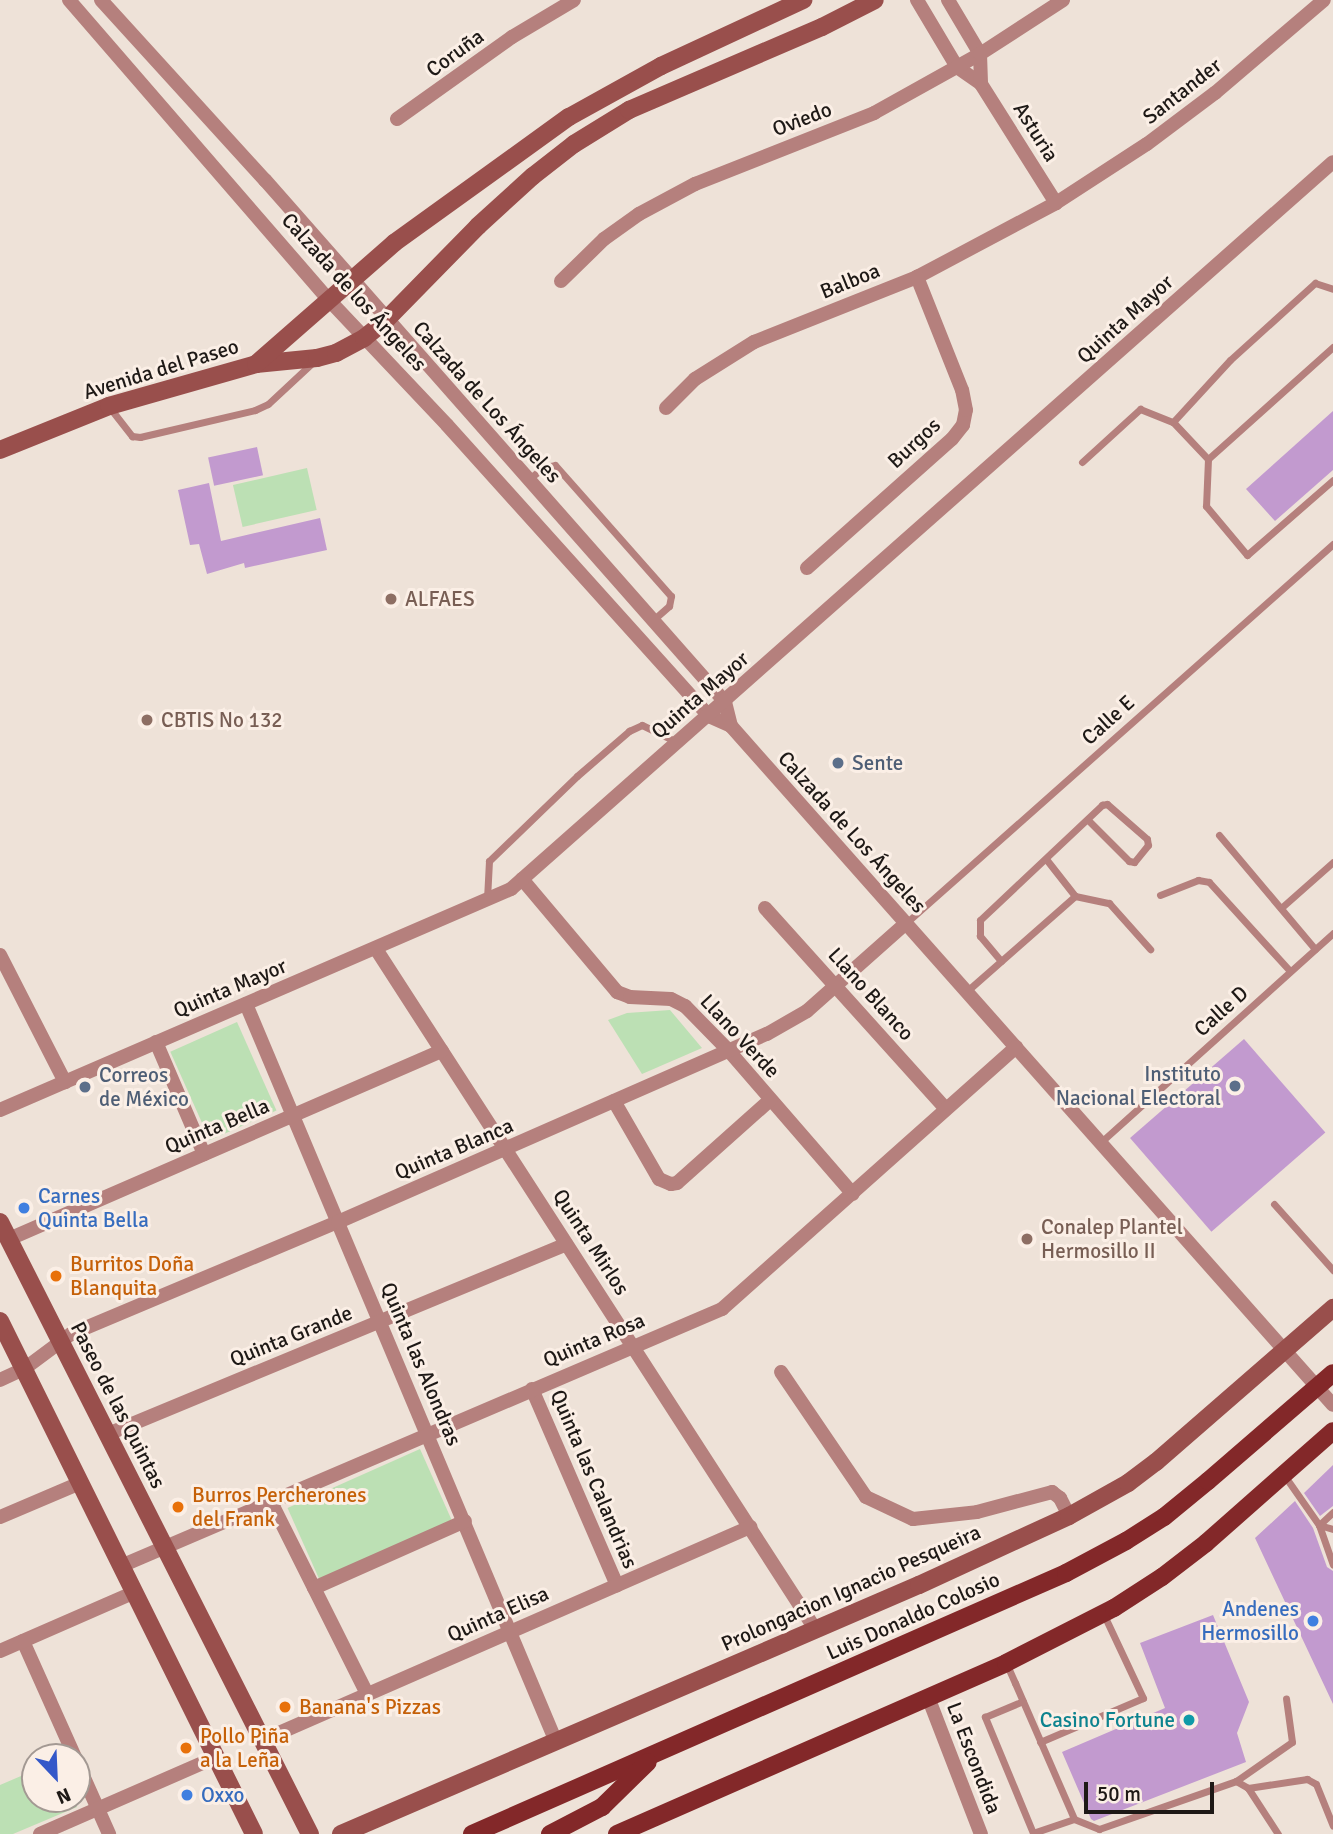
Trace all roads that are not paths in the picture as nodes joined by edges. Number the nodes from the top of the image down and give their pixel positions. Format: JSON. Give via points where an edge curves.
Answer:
{"nodes":[{"id":1,"x":68,"y":0,"type":"edge"},
{"id":2,"x":101,"y":0,"type":"edge"},
{"id":3,"x":574,"y":0,"type":"edge"},
{"id":4,"x":803,"y":0,"type":"edge"},
{"id":5,"x":875,"y":0,"type":"edge"},
{"id":6,"x":917,"y":0,"type":"edge"},
{"id":7,"x":948,"y":0,"type":"edge"},
{"id":8,"x":1063,"y":0,"type":"edge"},
{"id":9,"x":1324,"y":0,"type":"edge"},
{"id":10,"x":775,"y":13,"type":"junction"},
{"id":11,"x":787,"y":42,"type":"junction"},
{"id":12,"x":980,"y":54,"type":"junction"},
{"id":13,"x":957,"y":67,"type":"junction"},
{"id":14,"x":981,"y":84,"type":"junction"},
{"id":15,"x":397,"y":120,"type":"dead end"},
{"id":16,"x":1333,"y":162,"type":"edge"},
{"id":17,"x":1056,"y":202,"type":"junction"},
{"id":18,"x":917,"y":277,"type":"junction"},
{"id":19,"x":351,"y":280,"type":"junction"},
{"id":20,"x":561,"y":281,"type":"dead end"},
{"id":21,"x":1333,"y":289,"type":"edge"},
{"id":22,"x":328,"y":299,"type":"junction"},
{"id":23,"x":386,"y":320,"type":"junction"},
{"id":24,"x":364,"y":338,"type":"junction"},
{"id":25,"x":1333,"y":347,"type":"edge"},
{"id":26,"x":317,"y":358,"type":"junction"},
{"id":27,"x":256,"y":364,"type":"junction"},
{"id":28,"x":109,"y":406,"type":"junction"},
{"id":29,"x":666,"y":408,"type":"dead end"},
{"id":30,"x":1173,"y":422,"type":"junction"},
{"id":31,"x":0,"y":450,"type":"edge"},
{"id":32,"x":1208,"y":459,"type":"junction"},
{"id":33,"x":1082,"y":462,"type":"dead end"},
{"id":34,"x":528,"y":480,"type":"junction"},
{"id":35,"x":1333,"y":480,"type":"edge"},
{"id":36,"x":1333,"y":544,"type":"edge"},
{"id":37,"x":807,"y":568,"type":"dead end"},
{"id":38,"x":653,"y":621,"type":"junction"},
{"id":39,"x":725,"y":702,"type":"junction"},
{"id":40,"x":709,"y":716,"type":"junction"},
{"id":41,"x":731,"y":726,"type":"junction"},
{"id":42,"x":677,"y":743,"type":"junction"},
{"id":43,"x":1088,"y":820,"type":"junction"},
{"id":44,"x":1219,"y":835,"type":"dead end"},
{"id":45,"x":1046,"y":859,"type":"junction"},
{"id":46,"x":1333,"y":862,"type":"edge"},
{"id":47,"x":522,"y":879,"type":"junction"},
{"id":48,"x":1160,"y":895,"type":"dead end"},
{"id":49,"x":1076,"y":896,"type":"junction"},
{"id":50,"x":487,"y":901,"type":"junction"},
{"id":51,"x":765,"y":908,"type":"dead end"},
{"id":52,"x":1281,"y":908,"type":"junction"},
{"id":53,"x":906,"y":923,"type":"junction"},
{"id":54,"x":1333,"y":933,"type":"edge"},
{"id":55,"x":376,"y":949,"type":"junction"},
{"id":56,"x":1150,"y":949,"type":"dead end"},
{"id":57,"x":1315,"y":949,"type":"junction"},
{"id":58,"x":0,"y":955,"type":"edge"},
{"id":59,"x":1001,"y":961,"type":"junction"},
{"id":60,"x":1290,"y":971,"type":"junction"},
{"id":61,"x":835,"y":985,"type":"junction"},
{"id":62,"x":966,"y":992,"type":"junction"},
{"id":63,"x":246,"y":1004,"type":"junction"},
{"id":64,"x":156,"y":1042,"type":"junction"},
{"id":65,"x":1016,"y":1048,"type":"junction"},
{"id":66,"x":442,"y":1051,"type":"junction"},
{"id":67,"x":729,"y":1051,"type":"junction"},
{"id":68,"x":65,"y":1082,"type":"junction"},
{"id":69,"x":770,"y":1100,"type":"junction"},
{"id":70,"x":614,"y":1101,"type":"junction"},
{"id":71,"x":946,"y":1109,"type":"junction"},
{"id":72,"x":0,"y":1111,"type":"edge"},
{"id":73,"x":293,"y":1116,"type":"junction"},
{"id":74,"x":1100,"y":1143,"type":"junction"},
{"id":75,"x":507,"y":1149,"type":"junction"},
{"id":76,"x":204,"y":1154,"type":"junction"},
{"id":77,"x":853,"y":1194,"type":"junction"},
{"id":78,"x":1274,"y":1204,"type":"dead end"},
{"id":79,"x":0,"y":1222,"type":"edge"},
{"id":80,"x":338,"y":1222,"type":"junction"},
{"id":81,"x":9,"y":1239,"type":"junction"},
{"id":82,"x":566,"y":1244,"type":"junction"},
{"id":83,"x":1333,"y":1270,"type":"edge"},
{"id":84,"x":1333,"y":1308,"type":"edge"},
{"id":85,"x":0,"y":1321,"type":"edge"},
{"id":86,"x":380,"y":1322,"type":"junction"},
{"id":87,"x":61,"y":1341,"type":"junction"},
{"id":88,"x":633,"y":1346,"type":"junction"},
{"id":89,"x":1285,"y":1351,"type":"junction"},
{"id":90,"x":24,"y":1369,"type":"junction"},
{"id":91,"x":781,"y":1372,"type":"dead end"},
{"id":92,"x":1333,"y":1373,"type":"edge"},
{"id":93,"x":0,"y":1380,"type":"edge"},
{"id":94,"x":1317,"y":1387,"type":"junction"},
{"id":95,"x":532,"y":1389,"type":"junction"},
{"id":96,"x":1333,"y":1405,"type":"edge"},
{"id":97,"x":1333,"y":1431,"type":"edge"},
{"id":98,"x":108,"y":1434,"type":"junction"},
{"id":99,"x":428,"y":1434,"type":"junction"},
{"id":100,"x":1283,"y":1475,"type":"junction"},
{"id":101,"x":80,"y":1483,"type":"junction"},
{"id":102,"x":271,"y":1502,"type":"junction"},
{"id":103,"x":1333,"y":1512,"type":"edge"},
{"id":104,"x":1069,"y":1516,"type":"junction"},
{"id":105,"x":0,"y":1517,"type":"edge"},
{"id":106,"x":465,"y":1521,"type":"junction"},
{"id":107,"x":1319,"y":1524,"type":"junction"},
{"id":108,"x":750,"y":1527,"type":"junction"},
{"id":109,"x":1333,"y":1530,"type":"edge"},
{"id":110,"x":165,"y":1547,"type":"junction"},
{"id":111,"x":1333,"y":1564,"type":"edge"},
{"id":112,"x":121,"y":1566,"type":"junction"},
{"id":113,"x":617,"y":1585,"type":"junction"},
{"id":114,"x":314,"y":1588,"type":"junction"},
{"id":115,"x":135,"y":1592,"type":"junction"},
{"id":116,"x":1104,"y":1614,"type":"junction"},
{"id":117,"x":815,"y":1629,"type":"junction"},
{"id":118,"x":512,"y":1632,"type":"junction"},
{"id":119,"x":23,"y":1641,"type":"junction"},
{"id":120,"x":0,"y":1651,"type":"edge"},
{"id":121,"x":1006,"y":1663,"type":"junction"},
{"id":122,"x":367,"y":1695,"type":"junction"},
{"id":123,"x":928,"y":1697,"type":"junction"},
{"id":124,"x":1286,"y":1698,"type":"dead end"},
{"id":125,"x":1023,"y":1701,"type":"junction"},
{"id":126,"x":263,"y":1740,"type":"junction"},
{"id":127,"x":556,"y":1742,"type":"junction"},
{"id":128,"x":1040,"y":1742,"type":"junction"},
{"id":129,"x":69,"y":1743,"type":"edge"},
{"id":130,"x":655,"y":1755,"type":"junction"},
{"id":131,"x":216,"y":1757,"type":"junction"},
{"id":132,"x":1236,"y":1781,"type":"junction"},
{"id":133,"x":1248,"y":1788,"type":"junction"},
{"id":134,"x":91,"y":1793,"type":"edge"},
{"id":135,"x":98,"y":1809,"type":"junction"},
{"id":136,"x":1074,"y":1819,"type":"junction"},
{"id":137,"x":1333,"y":1826,"type":"edge"},
{"id":138,"x":40,"y":1834,"type":"edge"},
{"id":139,"x":109,"y":1834,"type":"edge"},
{"id":140,"x":254,"y":1834,"type":"edge"},
{"id":141,"x":310,"y":1834,"type":"edge"},
{"id":142,"x":341,"y":1834,"type":"edge"},
{"id":143,"x":472,"y":1834,"type":"edge"},
{"id":144,"x":550,"y":1834,"type":"edge"},
{"id":145,"x":617,"y":1834,"type":"edge"},
{"id":146,"x":981,"y":1834,"type":"edge"},
{"id":147,"x":1278,"y":1834,"type":"edge"}],
"edges":[{"from":1,"to":22,"type":"street","name":"Calzada de los Ángeles"},
{"from":2,"to":19,"type":"street","name":"Calzada de los Ángeles"},
{"from":3,"to":15,"type":"street","name":"Coruña","via":[[512,37]]},
{"from":4,"to":10,"type":"street","name":"Avenida del Paseo"},
{"from":5,"to":11,"type":"street"},
{"from":6,"to":13,"type":"street","name":"Asturia"},
{"from":7,"to":12,"type":"street"},
{"from":8,"to":12,"type":"street","name":"Oviedo"},
{"from":9,"to":17,"type":"street","name":"Santander","via":[[1147,144]]},
{"from":10,"to":11,"type":"street"},
{"from":10,"to":19,"type":"street","name":"Avenida del Paseo","via":[[661,66],[569,117]]},
{"from":11,"to":23,"type":"street","via":[[629,110],[574,144],[478,226]]},
{"from":12,"to":13,"type":"street","name":"Oviedo"},
{"from":12,"to":14,"type":"street"},
{"from":13,"to":14,"type":"street","name":"Asturia"},
{"from":13,"to":20,"type":"street","name":"Oviedo","via":[[874,113],[695,184],[639,214],[604,239]]},
{"from":14,"to":17,"type":"street","name":"Asturia"},
{"from":16,"to":39,"type":"street","name":"Quinta Mayor"},
{"from":17,"to":18,"type":"street","name":"Balboa"},
{"from":18,"to":29,"type":"street","name":"Balboa","via":[[754,342],[695,379]]},
{"from":18,"to":37,"type":"street","name":"Burgos","via":[[962,390],[963,425]]},
{"from":19,"to":22,"type":"street","name":"Avenida del Paseo"},
{"from":19,"to":23,"type":"street","name":"Calzada de Los Ángeles"},
{"from":21,"to":30,"type":"lane","via":[[1315,284],[1230,360]]},
{"from":22,"to":24,"type":"street","name":"Calzada de los Ángeles"},
{"from":22,"to":27,"type":"street","name":"Avenida del Paseo"},
{"from":23,"to":24,"type":"street"},
{"from":23,"to":34,"type":"street","name":"Calzada de Los Ángeles"},
{"from":24,"to":26,"type":"street"},
{"from":24,"to":40,"type":"street","name":"Calzada de los Ángeles"},
{"from":25,"to":32,"type":"lane"},
{"from":26,"to":27,"type":"street"},
{"from":26,"to":28,"type":"lane","via":[[268,404],[255,410],[140,437],[132,436]]},
{"from":27,"to":28,"type":"street","name":"Avenida del Paseo"},
{"from":28,"to":31,"type":"street","name":"Avenida del Paseo"},
{"from":30,"to":32,"type":"lane"},
{"from":30,"to":33,"type":"lane","via":[[1140,409]]},
{"from":32,"to":35,"type":"lane","via":[[1206,506],[1247,555]]},
{"from":34,"to":38,"type":"street","name":"Calzada de Los Ángeles"},
{"from":34,"to":38,"type":"lane","via":[[544,467],[555,465],[671,596],[669,606]]},
{"from":36,"to":53,"type":"lane","name":"Calle E"},
{"from":38,"to":39,"type":"street","name":"Calzada de Los Ángeles"},
{"from":39,"to":40,"type":"street","name":"Quinta Mayor"},
{"from":39,"to":41,"type":"street","name":"Calzada de Los Ángeles"},
{"from":40,"to":41,"type":"street","name":"Calzada de los Ángeles"},
{"from":40,"to":42,"type":"street","name":"Quinta Mayor"},
{"from":41,"to":53,"type":"street","name":"Calzada de Los Ángeles"},
{"from":42,"to":47,"type":"street","name":"Quinta Mayor"},
{"from":42,"to":50,"type":"lane","via":[[642,725],[629,730],[489,861]]},
{"from":43,"to":43,"type":"lane","via":[[1107,804],[1147,839],[1148,845],[1134,862],[1129,861]]},
{"from":43,"to":45,"type":"lane"},
{"from":44,"to":52,"type":"lane"},
{"from":45,"to":49,"type":"lane"},
{"from":45,"to":59,"type":"lane","via":[[980,920],[980,936]]},
{"from":46,"to":52,"type":"lane"},
{"from":47,"to":50,"type":"street","name":"Quinta Mayor"},
{"from":47,"to":67,"type":"street","name":"Llano Verde","via":[[617,992],[678,1002]]},
{"from":48,"to":60,"type":"lane","via":[[1198,880],[1209,883]]},
{"from":49,"to":56,"type":"lane","via":[[1109,903]]},
{"from":49,"to":59,"type":"lane"},
{"from":50,"to":55,"type":"street","name":"Quinta Mayor"},
{"from":51,"to":61,"type":"street","name":"Llano Blanco"},
{"from":52,"to":57,"type":"lane"},
{"from":53,"to":61,"type":"street","name":"Quinta Blanca"},
{"from":53,"to":62,"type":"street","name":"Calzada de Los Ángeles"},
{"from":54,"to":57,"type":"lane","name":"Calle D"},
{"from":55,"to":63,"type":"street","name":"Quinta Mayor"},
{"from":55,"to":66,"type":"street","name":"Quinta Mirlos"},
{"from":57,"to":60,"type":"lane","name":"Calle D"},
{"from":58,"to":68,"type":"street"},
{"from":59,"to":62,"type":"lane"},
{"from":60,"to":74,"type":"lane","name":"Calle D"},
{"from":61,"to":67,"type":"street","name":"Quinta Blanca","via":[[807,1011]]},
{"from":61,"to":71,"type":"street","name":"Llano Blanco"},
{"from":62,"to":65,"type":"street","name":"Calzada de Los Ángeles"},
{"from":63,"to":64,"type":"street","name":"Quinta Mayor"},
{"from":63,"to":73,"type":"street","name":"Quinta las Alondras"},
{"from":64,"to":68,"type":"street","name":"Quinta Mayor"},
{"from":64,"to":76,"type":"street"},
{"from":65,"to":71,"type":"street","name":"Quinta Rosa"},
{"from":65,"to":74,"type":"street","name":"Calzada de Los Ángeles"},
{"from":66,"to":73,"type":"street","name":"Quinta Bella"},
{"from":66,"to":75,"type":"street","name":"Quinta Mirlos"},
{"from":67,"to":69,"type":"street","name":"Llano Verde"},
{"from":67,"to":70,"type":"street","name":"Quinta Blanca"},
{"from":68,"to":72,"type":"street","name":"Quinta Mayor"},
{"from":69,"to":70,"type":"street","via":[[671,1184],[659,1179]]},
{"from":69,"to":77,"type":"street","name":"Llano Verde"},
{"from":70,"to":75,"type":"street","name":"Quinta Blanca"},
{"from":71,"to":77,"type":"street","name":"Quinta Rosa"},
{"from":73,"to":76,"type":"street","name":"Quinta Bella"},
{"from":73,"to":80,"type":"street","name":"Quinta las Alondras"},
{"from":74,"to":89,"type":"street","name":"Calzada de Los Ángeles"},
{"from":75,"to":80,"type":"street","name":"Quinta Blanca"},
{"from":75,"to":82,"type":"street","name":"Quinta Mirlos"},
{"from":76,"to":81,"type":"street","name":"Quinta Bella"},
{"from":77,"to":88,"type":"street","name":"Quinta Rosa","via":[[734,1301]]},
{"from":78,"to":83,"type":"lane"},
{"from":79,"to":81,"type":"street","name":"Paseo de las Quintas"},
{"from":80,"to":86,"type":"street","name":"Quinta las Alondras"},
{"from":80,"to":87,"type":"street","name":"Quinta Blanca"},
{"from":81,"to":87,"type":"street","name":"Paseo de las Quintas"},
{"from":82,"to":86,"type":"street","name":"Quinta Grande"},
{"from":82,"to":88,"type":"street","name":"Quinta Mirlos"},
{"from":84,"to":89,"type":"street","name":"Prolongacion Ignacio Pesqueira"},
{"from":85,"to":90,"type":"street"},
{"from":86,"to":98,"type":"street","name":"Quinta Grande"},
{"from":86,"to":99,"type":"street","name":"Quinta las Alondras"},
{"from":87,"to":90,"type":"street","name":"Quinta Blanca"},
{"from":87,"to":98,"type":"street","name":"Paseo de las Quintas"},
{"from":88,"to":95,"type":"street","name":"Quinta Rosa"},
{"from":88,"to":108,"type":"street","name":"Quinta Mirlos"},
{"from":89,"to":94,"type":"street","name":"Calzada de Los Ángeles"},
{"from":89,"to":104,"type":"street","name":"Prolongacion Ignacio Pesqueira","via":[[1156,1462]]},
{"from":90,"to":93,"type":"street","name":"Quinta Blanca"},
{"from":90,"to":101,"type":"street"},
{"from":91,"to":104,"type":"street","via":[[866,1497],[913,1520],[977,1512],[1052,1492]]},
{"from":92,"to":94,"type":"main road","name":"Luis Donaldo Colosio"},
{"from":94,"to":96,"type":"street","name":"Calzada de Los Ángeles"},
{"from":94,"to":130,"type":"main road","name":"Luis Donaldo Colosio","via":[[1164,1517],[1126,1541],[1066,1573]]},
{"from":95,"to":99,"type":"street","name":"Quinta Rosa"},
{"from":95,"to":113,"type":"street","name":"Quinta las Calandrias"},
{"from":97,"to":100,"type":"main road"},
{"from":98,"to":110,"type":"street","name":"Paseo de las Quintas"},
{"from":99,"to":102,"type":"street","name":"Quinta Rosa"},
{"from":99,"to":106,"type":"street","name":"Quinta las Alondras"},
{"from":100,"to":107,"type":"lane"},
{"from":100,"to":116,"type":"main road","via":[[1162,1577]]},
{"from":101,"to":105,"type":"street"},
{"from":101,"to":112,"type":"street"},
{"from":102,"to":110,"type":"street","name":"Quinta Rosa"},
{"from":102,"to":114,"type":"street"},
{"from":103,"to":107,"type":"lane"},
{"from":104,"to":117,"type":"street","name":"Prolongacion Ignacio Pesqueira"},
{"from":106,"to":114,"type":"street"},
{"from":106,"to":118,"type":"street","name":"Quinta las Alondras"},
{"from":107,"to":109,"type":"lane"},
{"from":107,"to":111,"type":"lane"},
{"from":108,"to":113,"type":"street","name":"Quinta Elisa"},
{"from":108,"to":117,"type":"street","name":"Quinta Mirlos"},
{"from":110,"to":112,"type":"street","name":"Quinta Rosa"},
{"from":110,"to":126,"type":"street","name":"Paseo de las Quintas"},
{"from":112,"to":115,"type":"street"},
{"from":113,"to":118,"type":"street","name":"Quinta Elisa"},
{"from":114,"to":122,"type":"street"},
{"from":115,"to":119,"type":"street"},
{"from":115,"to":131,"type":"street"},
{"from":116,"to":121,"type":"main road"},
{"from":116,"to":128,"type":"lane","via":[[1143,1698]]},
{"from":117,"to":127,"type":"street","name":"Prolongacion Ignacio Pesqueira"},
{"from":118,"to":122,"type":"street","name":"Quinta Elisa"},
{"from":118,"to":127,"type":"street","name":"Quinta las Alondras"},
{"from":119,"to":120,"type":"street"},
{"from":119,"to":129,"type":"street"},
{"from":121,"to":123,"type":"main road"},
{"from":121,"to":125,"type":"lane"},
{"from":122,"to":126,"type":"street","name":"Quinta Elisa"},
{"from":123,"to":145,"type":"main road"},
{"from":123,"to":146,"type":"street","name":"La Escondida"},
{"from":124,"to":132,"type":"lane","via":[[1292,1742]]},
{"from":125,"to":128,"type":"lane"},
{"from":125,"to":136,"type":"lane","via":[[985,1717],[1032,1833]]},
{"from":126,"to":141,"type":"street","name":"Paseo de las Quintas"},
{"from":127,"to":142,"type":"street","name":"Prolongacion Ignacio Pesqueira"},
{"from":128,"to":136,"type":"lane"},
{"from":130,"to":143,"type":"main road","name":"Luis Donaldo Colosio"},
{"from":130,"to":144,"type":"main road","via":[[602,1807]]},
{"from":131,"to":135,"type":"street"},
{"from":131,"to":140,"type":"street"},
{"from":132,"to":133,"type":"lane"},
{"from":132,"to":136,"type":"lane","via":[[1099,1829]]},
{"from":133,"to":137,"type":"lane","via":[[1307,1779],[1316,1784]]},
{"from":133,"to":147,"type":"lane"},
{"from":134,"to":135,"type":"street"},
{"from":135,"to":138,"type":"street"},
{"from":135,"to":139,"type":"street"}]}
